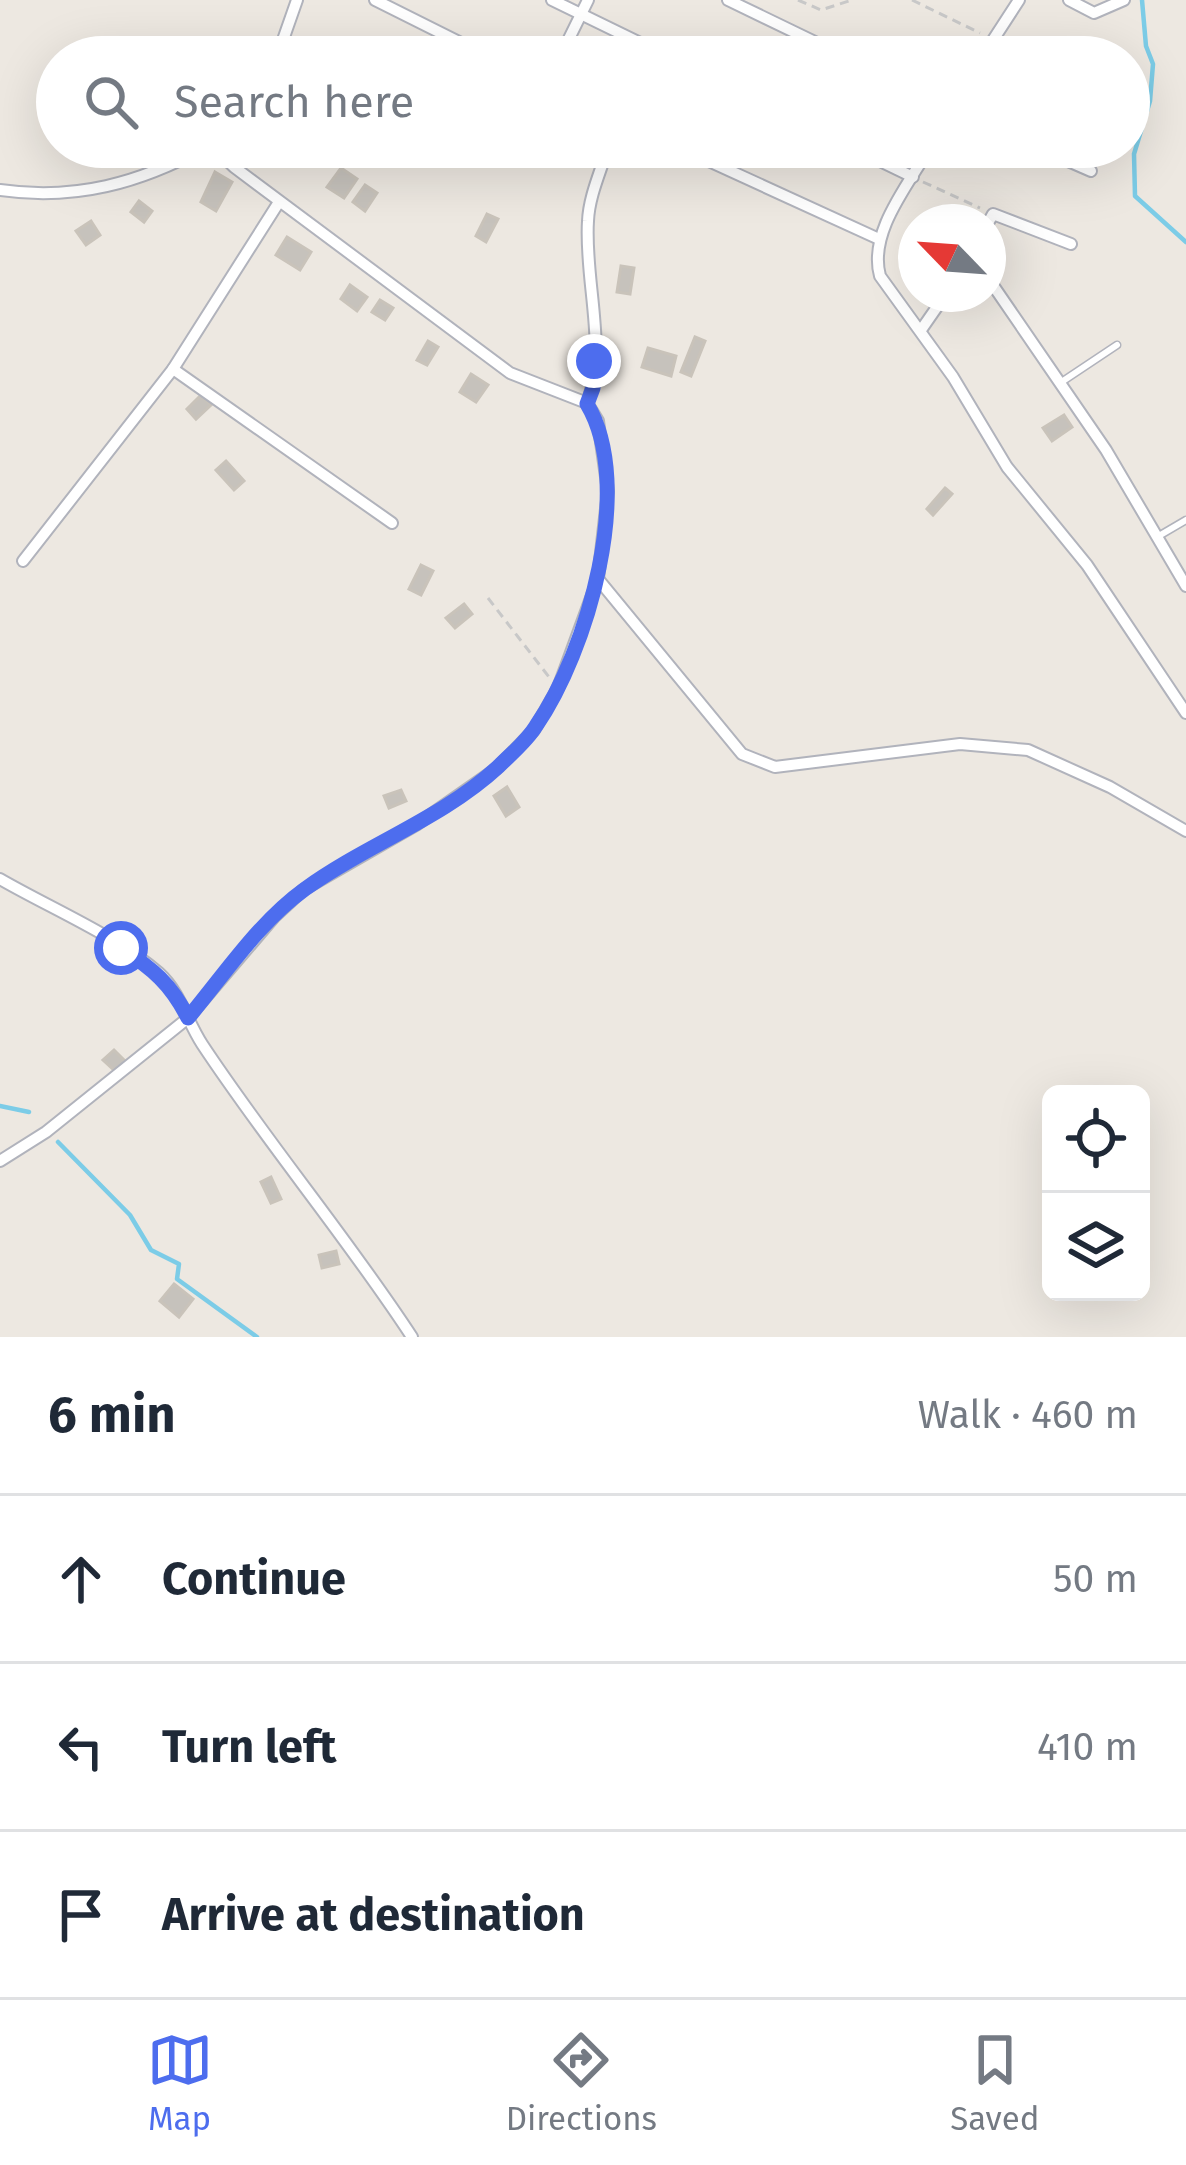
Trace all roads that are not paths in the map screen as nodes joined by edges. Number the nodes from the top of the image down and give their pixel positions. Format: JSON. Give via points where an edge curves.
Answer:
{"nodes":[{"id":1,"x":298,"y":0,"type":"edge"},
{"id":2,"x":375,"y":0,"type":"edge"},
{"id":3,"x":552,"y":0,"type":"edge"},
{"id":4,"x":588,"y":0,"type":"edge"},
{"id":5,"x":728,"y":0,"type":"edge"},
{"id":6,"x":1019,"y":0,"type":"edge"},
{"id":7,"x":1069,"y":0,"type":"edge"},
{"id":8,"x":1124,"y":0,"type":"edge"},
{"id":9,"x":582,"y":14,"type":"junction"},
{"id":10,"x":286,"y":36,"type":"edge"},
{"id":11,"x":447,"y":36,"type":"edge"},
{"id":12,"x":571,"y":36,"type":"edge"},
{"id":13,"x":627,"y":36,"type":"edge"},
{"id":14,"x":803,"y":36,"type":"edge"},
{"id":15,"x":995,"y":36,"type":"edge"},
{"id":16,"x":166,"y":168,"type":"edge"},
{"id":17,"x":236,"y":168,"type":"edge"},
{"id":18,"x":602,"y":168,"type":"edge"},
{"id":19,"x":723,"y":168,"type":"edge"},
{"id":20,"x":894,"y":168,"type":"edge"},
{"id":21,"x":918,"y":168,"type":"edge"},
{"id":22,"x":1084,"y":168,"type":"edge"},
{"id":23,"x":1091,"y":171,"type":"dead end"},
{"id":24,"x":913,"y":177,"type":"junction"},
{"id":25,"x":0,"y":190,"type":"edge"},
{"id":26,"x":279,"y":202,"type":"junction"},
{"id":27,"x":1006,"y":223,"type":"edge"},
{"id":28,"x":879,"y":239,"type":"junction"},
{"id":29,"x":1071,"y":244,"type":"dead end"},
{"id":30,"x":1006,"y":304,"type":"edge"},
{"id":31,"x":934,"y":312,"type":"edge"},
{"id":32,"x":921,"y":330,"type":"junction"},
{"id":33,"x":1117,"y":345,"type":"dead end"},
{"id":34,"x":173,"y":369,"type":"junction"},
{"id":35,"x":1060,"y":383,"type":"junction"},
{"id":36,"x":587,"y":404,"type":"junction"},
{"id":37,"x":1186,"y":520,"type":"edge"},
{"id":38,"x":392,"y":523,"type":"dead end"},
{"id":39,"x":1157,"y":537,"type":"junction"},
{"id":40,"x":23,"y":561,"type":"dead end"},
{"id":41,"x":598,"y":579,"type":"junction"},
{"id":42,"x":1186,"y":586,"type":"edge"},
{"id":43,"x":1186,"y":713,"type":"edge"},
{"id":44,"x":1186,"y":831,"type":"edge"},
{"id":45,"x":0,"y":879,"type":"edge"},
{"id":46,"x":188,"y":1018,"type":"junction"},
{"id":47,"x":0,"y":1161,"type":"edge"},
{"id":48,"x":412,"y":1337,"type":"edge"}],
"edges":[{"from":1,"to":10,"type":"street"},
{"from":2,"to":11,"type":"street"},
{"from":3,"to":9,"type":"street"},
{"from":4,"to":9,"type":"street"},
{"from":5,"to":14,"type":"street"},
{"from":6,"to":15,"type":"street"},
{"from":7,"to":8,"type":"street","via":[[1094,13]]},
{"from":9,"to":12,"type":"street"},
{"from":9,"to":13,"type":"street"},
{"from":16,"to":25,"type":"street","via":[[107,189]]},
{"from":17,"to":26,"type":"street"},
{"from":18,"to":36,"type":"street","via":[[587,225],[594,361]]},
{"from":19,"to":28,"type":"street"},
{"from":20,"to":24,"type":"street"},
{"from":21,"to":24,"type":"street"},
{"from":22,"to":23,"type":"street"},
{"from":24,"to":28,"type":"street"},
{"from":26,"to":34,"type":"street"},
{"from":26,"to":36,"type":"street","via":[[510,374]]},
{"from":27,"to":29,"type":"street"},
{"from":28,"to":32,"type":"street","via":[[880,276]]},
{"from":30,"to":35,"type":"street"},
{"from":31,"to":32,"type":"street"},
{"from":32,"to":43,"type":"street","via":[[1007,466],[1087,565]]},
{"from":33,"to":35,"type":"lane"},
{"from":34,"to":38,"type":"street"},
{"from":34,"to":40,"type":"street"},
{"from":35,"to":39,"type":"street"},
{"from":36,"to":41,"type":"street","via":[[598,421],[608,491]]},
{"from":37,"to":39,"type":"lane"},
{"from":39,"to":42,"type":"street"},
{"from":41,"to":44,"type":"street","via":[[742,754],[775,767],[960,744],[1028,750]]},
{"from":41,"to":46,"type":"street","via":[[534,730],[496,769],[416,825],[303,890]]},
{"from":45,"to":46,"type":"street","via":[[157,971]]},
{"from":46,"to":47,"type":"street"},
{"from":46,"to":48,"type":"street"}]}
